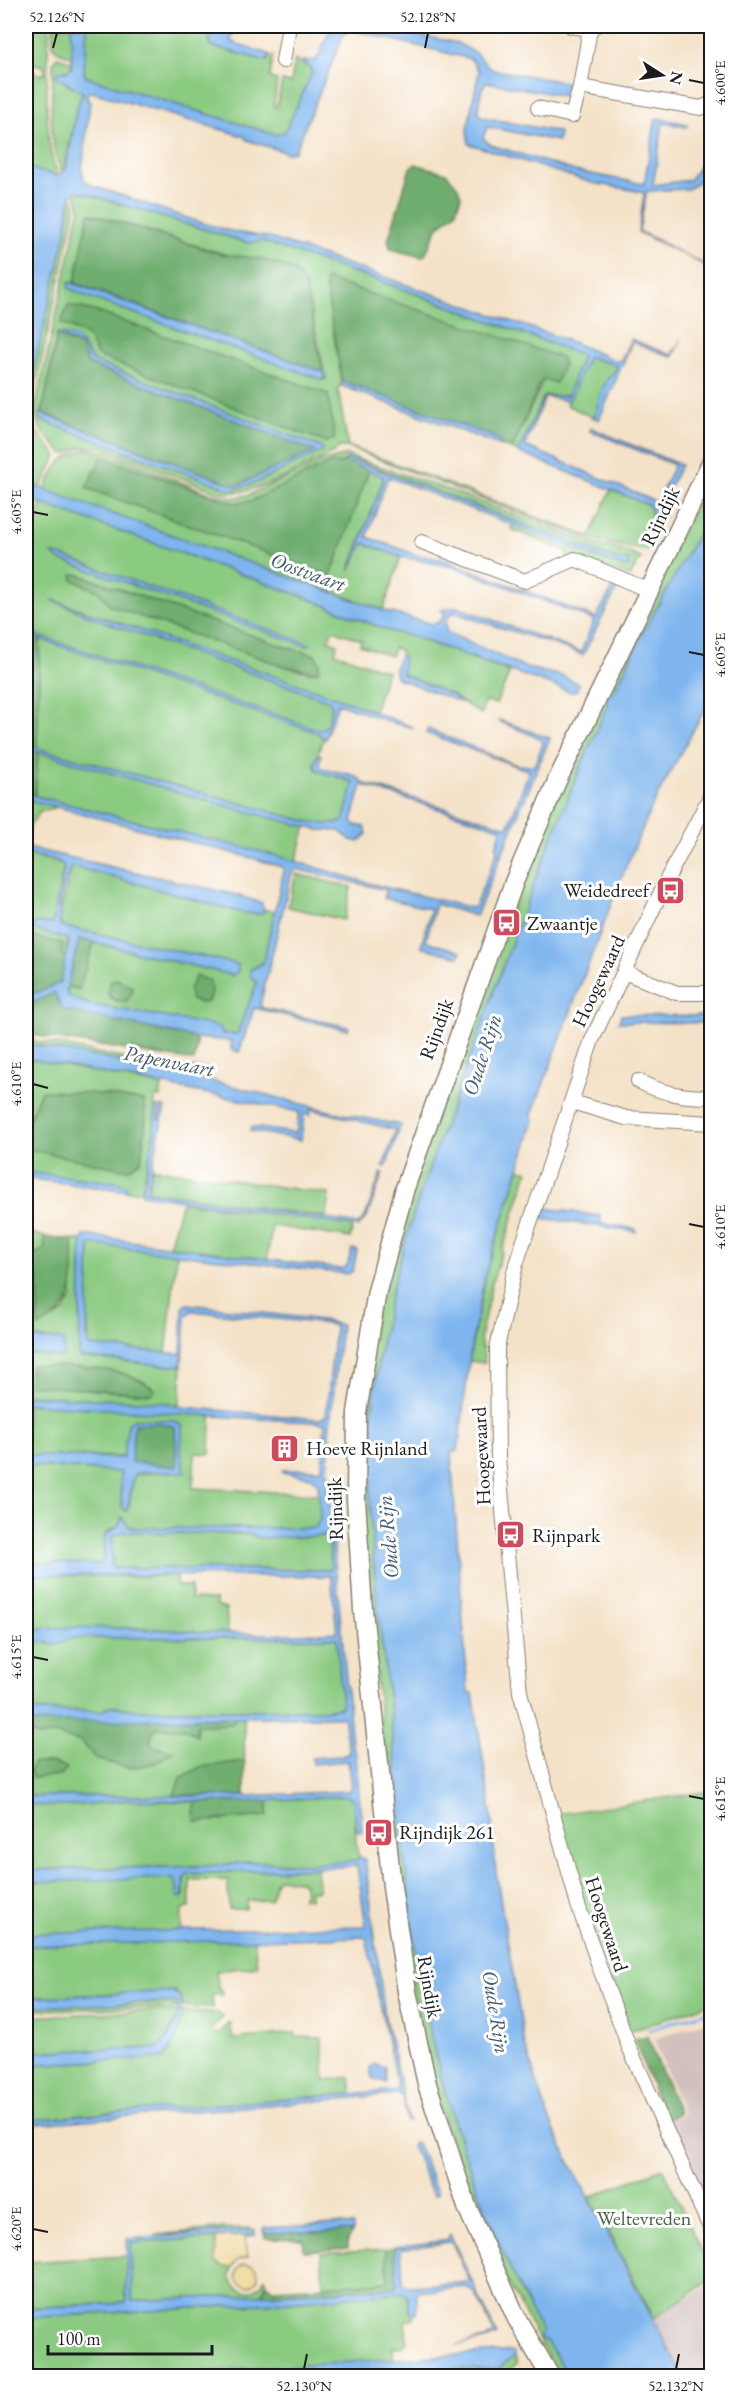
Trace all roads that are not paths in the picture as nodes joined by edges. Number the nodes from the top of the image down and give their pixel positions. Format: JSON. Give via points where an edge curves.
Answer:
{"nodes":[{"id":1,"x":289,"y":26,"type":"edge"},
{"id":2,"x":571,"y":26,"type":"edge"},
{"id":3,"x":593,"y":27,"type":"edge"},
{"id":4,"x":283,"y":62,"type":"dead end"},
{"id":5,"x":580,"y":87,"type":"junction"},
{"id":6,"x":711,"y":103,"type":"edge"},
{"id":7,"x":538,"y":108,"type":"dead end"},
{"id":8,"x":711,"y":461,"type":"edge"},
{"id":9,"x":422,"y":542,"type":"dead end"},
{"id":10,"x":648,"y":590,"type":"junction"},
{"id":11,"x":711,"y":793,"type":"edge"},
{"id":12,"x":624,"y":972,"type":"junction"},
{"id":13,"x":711,"y":993,"type":"edge"},
{"id":14,"x":638,"y":1081,"type":"dead end"},
{"id":15,"x":711,"y":1097,"type":"edge"},
{"id":16,"x":572,"y":1102,"type":"junction"},
{"id":17,"x":711,"y":1123,"type":"edge"},
{"id":18,"x":711,"y":2232,"type":"edge"},
{"id":19,"x":550,"y":2376,"type":"edge"}],
"edges":[{"from":1,"to":4,"type":"street"},
{"from":2,"to":3,"type":"street"},
{"from":3,"to":5,"type":"street"},
{"from":5,"to":6,"type":"street","via":[[701,108]]},
{"from":5,"to":7,"type":"street","via":[[572,116]]},
{"from":8,"to":10,"type":"main road","name":"Rijndijk"},
{"from":9,"to":10,"type":"street","via":[[525,581],[575,559]]},
{"from":10,"to":19,"type":"main road","name":"Rijndijk","via":[[532,838],[458,1035],[388,1244],[357,1412],[356,1499],[363,1610],[407,1992],[427,2084],[467,2207],[512,2309]]},
{"from":11,"to":12,"type":"street","name":"Hoogewaard"},
{"from":12,"to":13,"type":"street","via":[[677,993]]},
{"from":12,"to":16,"type":"street","name":"Hoogewaard","via":[[592,1040]]},
{"from":14,"to":15,"type":"street","via":[[655,1090]]},
{"from":16,"to":17,"type":"street","via":[[626,1118]]},
{"from":16,"to":18,"type":"street","name":"Hoogewaard","via":[[516,1264],[496,1348],[498,1458],[519,1692],[598,1966],[628,2047]]}]}
